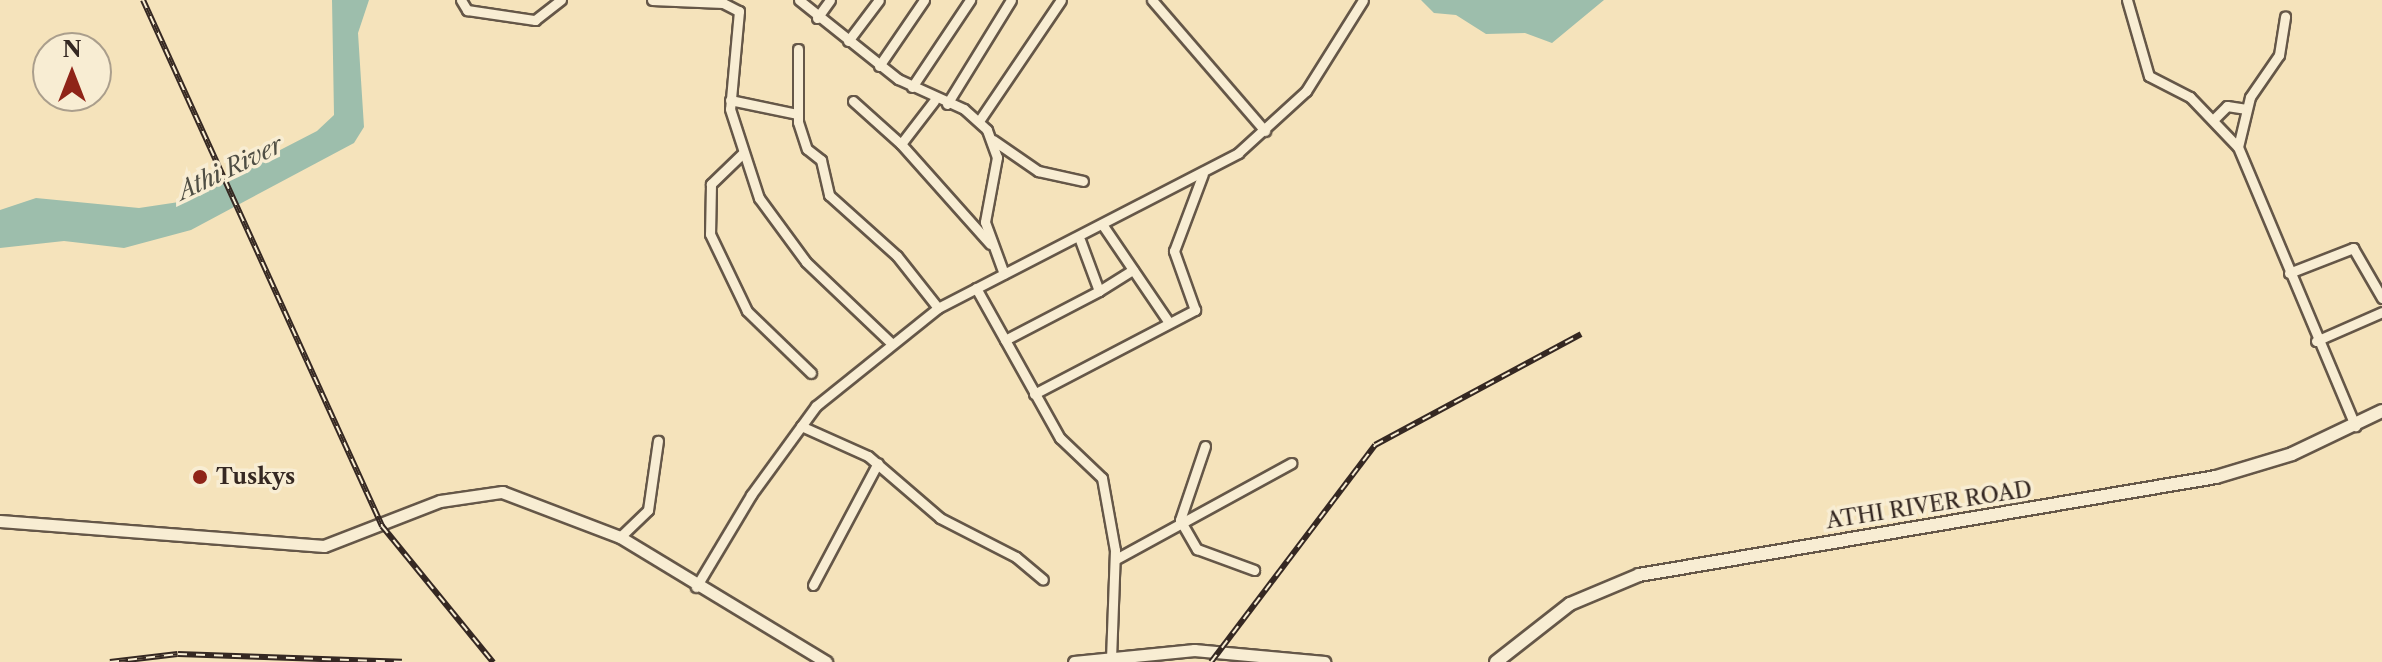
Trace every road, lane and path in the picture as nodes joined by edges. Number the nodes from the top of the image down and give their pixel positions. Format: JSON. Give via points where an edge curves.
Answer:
{"nodes":[{"id":1,"x":461,"y":0,"type":"edge"},
{"id":2,"x":561,"y":0,"type":"edge"},
{"id":3,"x":652,"y":0,"type":"edge"},
{"id":4,"x":799,"y":0,"type":"edge"},
{"id":5,"x":830,"y":0,"type":"edge"},
{"id":6,"x":879,"y":0,"type":"edge"},
{"id":7,"x":924,"y":0,"type":"edge"},
{"id":8,"x":970,"y":0,"type":"edge"},
{"id":9,"x":1011,"y":0,"type":"edge"},
{"id":10,"x":1061,"y":0,"type":"edge"},
{"id":11,"x":1152,"y":0,"type":"edge"},
{"id":12,"x":1363,"y":0,"type":"edge"},
{"id":13,"x":2127,"y":0,"type":"edge"},
{"id":14,"x":2285,"y":16,"type":"dead end"},
{"id":15,"x":817,"y":18,"type":"junction"},
{"id":16,"x":848,"y":41,"type":"junction"},
{"id":17,"x":798,"y":49,"type":"dead end"},
{"id":18,"x":879,"y":66,"type":"junction"},
{"id":19,"x":912,"y":87,"type":"junction"},
{"id":20,"x":730,"y":100,"type":"junction"},
{"id":21,"x":853,"y":101,"type":"dead end"},
{"id":22,"x":934,"y":101,"type":"junction"},
{"id":23,"x":947,"y":104,"type":"junction"},
{"id":24,"x":2245,"y":109,"type":"junction"},
{"id":25,"x":797,"y":114,"type":"junction"},
{"id":26,"x":2215,"y":118,"type":"junction"},
{"id":27,"x":979,"y":121,"type":"junction"},
{"id":28,"x":1265,"y":131,"type":"junction"},
{"id":29,"x":993,"y":140,"type":"junction"},
{"id":30,"x":901,"y":144,"type":"junction"},
{"id":31,"x":2238,"y":147,"type":"junction"},
{"id":32,"x":743,"y":153,"type":"junction"},
{"id":33,"x":1203,"y":174,"type":"junction"},
{"id":34,"x":1083,"y":181,"type":"dead end"},
{"id":35,"x":1104,"y":227,"type":"junction"},
{"id":36,"x":1080,"y":240,"type":"junction"},
{"id":37,"x":991,"y":244,"type":"junction"},
{"id":38,"x":1133,"y":270,"type":"junction"},
{"id":39,"x":2289,"y":273,"type":"junction"},
{"id":40,"x":1004,"y":274,"type":"junction"},
{"id":41,"x":976,"y":288,"type":"junction"},
{"id":42,"x":1099,"y":291,"type":"junction"},
{"id":43,"x":2382,"y":298,"type":"edge"},
{"id":44,"x":938,"y":308,"type":"junction"},
{"id":45,"x":2382,"y":312,"type":"edge"},
{"id":46,"x":1168,"y":321,"type":"junction"},
{"id":47,"x":1005,"y":340,"type":"junction"},
{"id":48,"x":2316,"y":341,"type":"junction"},
{"id":49,"x":890,"y":342,"type":"junction"},
{"id":50,"x":811,"y":373,"type":"dead end"},
{"id":51,"x":1034,"y":394,"type":"junction"},
{"id":52,"x":2382,"y":411,"type":"edge"},
{"id":53,"x":801,"y":426,"type":"junction"},
{"id":54,"x":2355,"y":426,"type":"junction"},
{"id":55,"x":658,"y":441,"type":"dead end"},
{"id":56,"x":1205,"y":446,"type":"dead end"},
{"id":57,"x":878,"y":463,"type":"junction"},
{"id":58,"x":1291,"y":463,"type":"dead end"},
{"id":59,"x":1180,"y":520,"type":"junction"},
{"id":60,"x":0,"y":521,"type":"edge"},
{"id":61,"x":620,"y":537,"type":"junction"},
{"id":62,"x":1116,"y":559,"type":"junction"},
{"id":63,"x":1254,"y":570,"type":"dead end"},
{"id":64,"x":1043,"y":580,"type":"dead end"},
{"id":65,"x":813,"y":585,"type":"dead end"},
{"id":66,"x":696,"y":588,"type":"junction"},
{"id":67,"x":1111,"y":657,"type":"junction"},
{"id":68,"x":1306,"y":661,"type":"edge"},
{"id":69,"x":826,"y":662,"type":"edge"},
{"id":70,"x":1074,"y":662,"type":"edge"},
{"id":71,"x":1324,"y":662,"type":"edge"},
{"id":72,"x":1496,"y":662,"type":"edge"}],
"edges":[{"from":1,"to":2,"type":"street","via":[[467,10],[535,20]]},
{"from":3,"to":20,"type":"street","via":[[723,3],[739,11]]},
{"from":4,"to":15,"type":"street"},
{"from":5,"to":15,"type":"street"},
{"from":6,"to":16,"type":"street"},
{"from":7,"to":18,"type":"street"},
{"from":8,"to":19,"type":"street"},
{"from":9,"to":23,"type":"street"},
{"from":10,"to":27,"type":"street"},
{"from":11,"to":28,"type":"street"},
{"from":12,"to":28,"type":"street","via":[[1325,67]]},
{"from":13,"to":26,"type":"street","via":[[2149,76]]},
{"from":14,"to":24,"type":"street","via":[[2279,55]]},
{"from":15,"to":16,"type":"street"},
{"from":16,"to":18,"type":"street"},
{"from":17,"to":25,"type":"street"},
{"from":18,"to":19,"type":"street"},
{"from":19,"to":22,"type":"street"},
{"from":20,"to":25,"type":"street"},
{"from":20,"to":32,"type":"street"},
{"from":21,"to":30,"type":"street"},
{"from":22,"to":23,"type":"street"},
{"from":22,"to":30,"type":"street"},
{"from":23,"to":27,"type":"street"},
{"from":24,"to":26,"type":"street","via":[[2232,105]]},
{"from":24,"to":31,"type":"street"},
{"from":25,"to":44,"type":"street","via":[[833,201],[897,256]]},
{"from":26,"to":31,"type":"street"},
{"from":27,"to":29,"type":"street"},
{"from":28,"to":33,"type":"street"},
{"from":29,"to":34,"type":"street","via":[[1038,171]]},
{"from":29,"to":37,"type":"street","via":[[997,164],[985,214]]},
{"from":30,"to":37,"type":"street"},
{"from":31,"to":39,"type":"street"},
{"from":32,"to":49,"type":"street","via":[[776,226]]},
{"from":32,"to":50,"type":"street","via":[[711,184],[710,234],[747,311]]},
{"from":33,"to":35,"type":"street"},
{"from":33,"to":46,"type":"street","via":[[1174,251],[1195,310]]},
{"from":35,"to":36,"type":"street"},
{"from":35,"to":38,"type":"street"},
{"from":36,"to":40,"type":"street"},
{"from":36,"to":42,"type":"street"},
{"from":37,"to":40,"type":"street"},
{"from":38,"to":42,"type":"street"},
{"from":38,"to":46,"type":"street"},
{"from":39,"to":43,"type":"street","via":[[2353,248]]},
{"from":39,"to":48,"type":"street"},
{"from":40,"to":41,"type":"street"},
{"from":41,"to":44,"type":"street"},
{"from":41,"to":47,"type":"street"},
{"from":42,"to":47,"type":"street"},
{"from":44,"to":49,"type":"street"},
{"from":45,"to":48,"type":"street"},
{"from":46,"to":51,"type":"street"},
{"from":47,"to":51,"type":"street"},
{"from":48,"to":54,"type":"street"},
{"from":49,"to":53,"type":"street"},
{"from":51,"to":62,"type":"street","via":[[1060,438],[1100,473]]},
{"from":52,"to":54,"type":"main road","name":"ATHI RIVER ROAD"},
{"from":53,"to":57,"type":"street"},
{"from":53,"to":66,"type":"street"},
{"from":54,"to":72,"type":"main road","name":"ATHI RIVER ROAD","via":[[2261,465],[2190,482],[1639,575],[1570,604]]},
{"from":55,"to":61,"type":"street","via":[[648,510]]},
{"from":56,"to":59,"type":"street"},
{"from":57,"to":64,"type":"street","via":[[940,518],[1016,557]]},
{"from":57,"to":65,"type":"street"},
{"from":58,"to":59,"type":"street"},
{"from":59,"to":62,"type":"street"},
{"from":59,"to":63,"type":"street","via":[[1197,549]]},
{"from":60,"to":61,"type":"street","via":[[324,546],[440,501],[488,490],[546,504]]},
{"from":61,"to":66,"type":"street"},
{"from":62,"to":67,"type":"street"},
{"from":66,"to":69,"type":"street"},
{"from":67,"to":68,"type":"street","via":[[1202,650]]},
{"from":67,"to":70,"type":"street"},
{"from":68,"to":71,"type":"street"}]}
